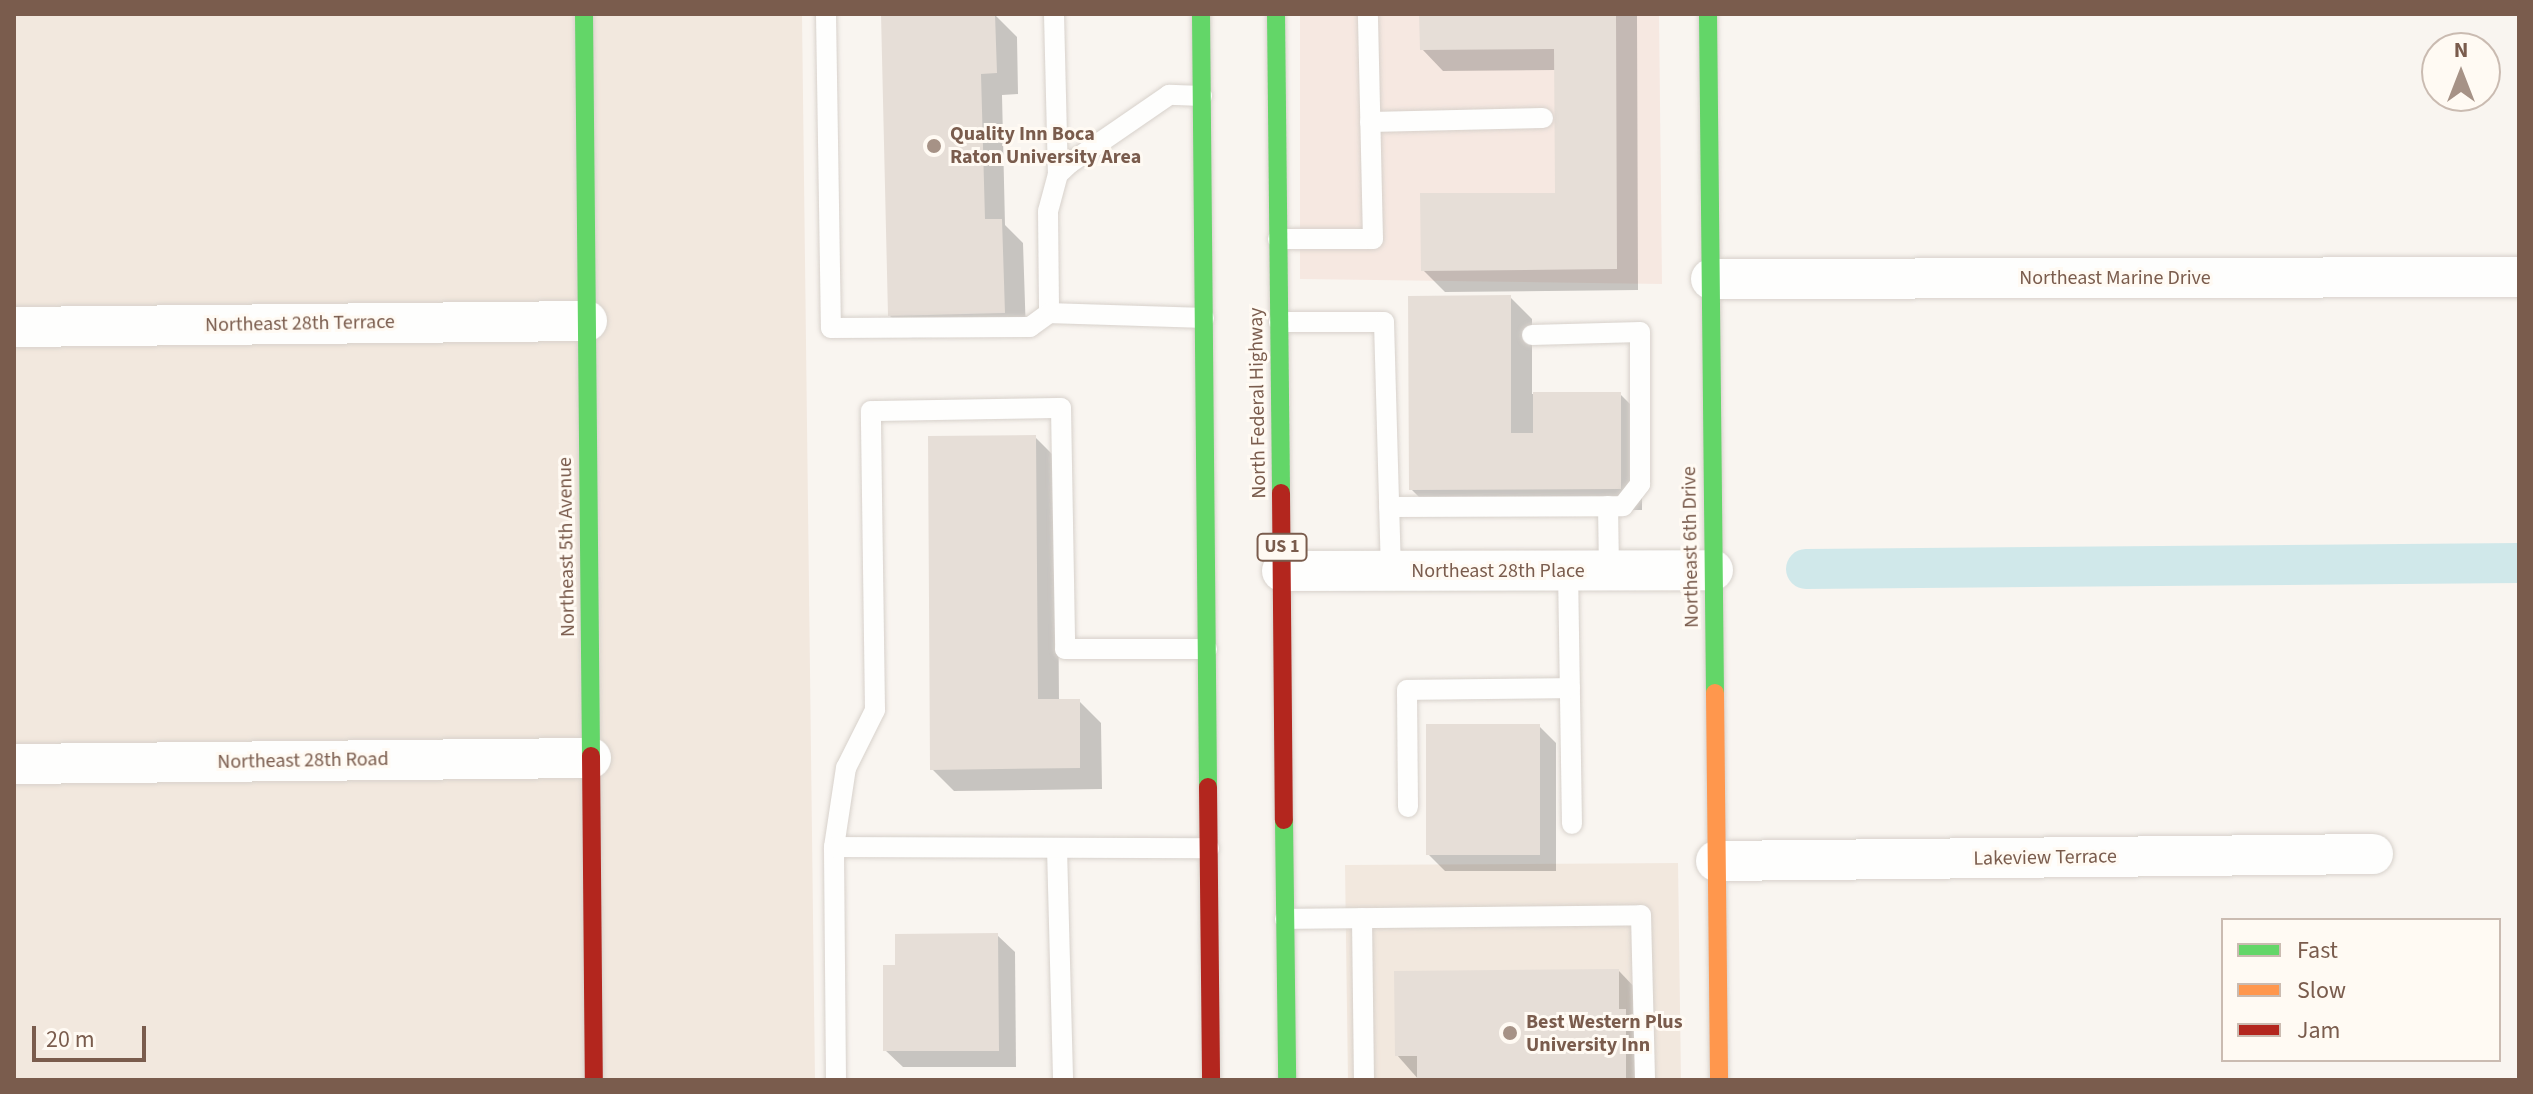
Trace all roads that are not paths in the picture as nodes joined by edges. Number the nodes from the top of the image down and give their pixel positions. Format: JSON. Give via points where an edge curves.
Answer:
{"nodes":[{"id":1,"x":584,"y":14,"type":"edge"},
{"id":2,"x":826,"y":14,"type":"edge"},
{"id":3,"x":1054,"y":14,"type":"edge"},
{"id":4,"x":1201,"y":14,"type":"edge"},
{"id":5,"x":1276,"y":14,"type":"edge"},
{"id":6,"x":1368,"y":14,"type":"edge"},
{"id":7,"x":1708,"y":14,"type":"edge"},
{"id":8,"x":1202,"y":96,"type":"junction"},
{"id":9,"x":1543,"y":118,"type":"dead end"},
{"id":10,"x":1370,"y":122,"type":"junction"},
{"id":11,"x":1058,"y":174,"type":"junction"},
{"id":12,"x":1278,"y":239,"type":"junction"},
{"id":13,"x":2519,"y":277,"type":"edge"},
{"id":14,"x":1711,"y":279,"type":"junction"},
{"id":15,"x":1049,"y":313,"type":"junction"},
{"id":16,"x":1204,"y":318,"type":"junction"},
{"id":17,"x":587,"y":321,"type":"junction"},
{"id":18,"x":1279,"y":322,"type":"junction"},
{"id":19,"x":14,"y":327,"type":"edge"},
{"id":20,"x":1532,"y":335,"type":"dead end"},
{"id":21,"x":1608,"y":506,"type":"junction"},
{"id":22,"x":1389,"y":507,"type":"junction"},
{"id":23,"x":1568,"y":570,"type":"junction"},
{"id":24,"x":1609,"y":570,"type":"junction"},
{"id":25,"x":1713,"y":570,"type":"junction"},
{"id":26,"x":1282,"y":571,"type":"junction"},
{"id":27,"x":1391,"y":571,"type":"junction"},
{"id":28,"x":1207,"y":649,"type":"junction"},
{"id":29,"x":1570,"y":688,"type":"junction"},
{"id":30,"x":591,"y":758,"type":"junction"},
{"id":31,"x":14,"y":764,"type":"edge"},
{"id":32,"x":1408,"y":807,"type":"dead end"},
{"id":33,"x":1572,"y":824,"type":"dead end"},
{"id":34,"x":834,"y":847,"type":"junction"},
{"id":35,"x":1057,"y":848,"type":"junction"},
{"id":36,"x":1209,"y":848,"type":"junction"},
{"id":37,"x":2373,"y":854,"type":"dead end"},
{"id":38,"x":1716,"y":861,"type":"junction"},
{"id":39,"x":1362,"y":918,"type":"junction"},
{"id":40,"x":1285,"y":919,"type":"junction"},
{"id":41,"x":594,"y":1080,"type":"edge"},
{"id":42,"x":836,"y":1080,"type":"edge"},
{"id":43,"x":1063,"y":1080,"type":"edge"},
{"id":44,"x":1211,"y":1080,"type":"edge"},
{"id":45,"x":1287,"y":1080,"type":"edge"},
{"id":46,"x":1364,"y":1080,"type":"edge"},
{"id":47,"x":1645,"y":1080,"type":"edge"},
{"id":48,"x":1719,"y":1080,"type":"edge"}],
"edges":[{"from":1,"to":17,"type":"main road","name":"Northeast 5th Avenue"},
{"from":2,"to":15,"type":"lane","via":[[831,328],[1030,327]]},
{"from":3,"to":11,"type":"lane"},
{"from":4,"to":8,"type":"main road"},
{"from":5,"to":12,"type":"main road","name":"North Federal Highway","number":"US 1"},
{"from":6,"to":10,"type":"lane"},
{"from":7,"to":14,"type":"main road","name":"Northeast 6th Drive"},
{"from":8,"to":11,"type":"lane","via":[[1169,95]]},
{"from":8,"to":16,"type":"main road"},
{"from":9,"to":10,"type":"lane"},
{"from":10,"to":12,"type":"lane","via":[[1373,239]]},
{"from":11,"to":15,"type":"lane","via":[[1048,211]]},
{"from":12,"to":18,"type":"main road","name":"North Federal Highway","number":"US 1"},
{"from":13,"to":14,"type":"street","name":"Northeast Marine Drive"},
{"from":14,"to":25,"type":"main road","name":"Northeast 6th Drive"},
{"from":15,"to":16,"type":"lane"},
{"from":16,"to":28,"type":"main road"},
{"from":17,"to":19,"type":"street","name":"Northeast 28th Terrace"},
{"from":17,"to":30,"type":"main road","name":"Northeast 5th Avenue"},
{"from":18,"to":22,"type":"lane","via":[[1384,322]]},
{"from":18,"to":26,"type":"main road","name":"North Federal Highway","number":"US 1"},
{"from":20,"to":21,"type":"lane","via":[[1640,332],[1640,484],[1623,506]]},
{"from":21,"to":22,"type":"lane"},
{"from":21,"to":24,"type":"lane"},
{"from":22,"to":27,"type":"lane"},
{"from":23,"to":24,"type":"street","name":"Northeast 28th Place"},
{"from":23,"to":27,"type":"street","name":"Northeast 28th Place"},
{"from":23,"to":29,"type":"lane"},
{"from":24,"to":25,"type":"street","name":"Northeast 28th Place"},
{"from":25,"to":38,"type":"main road","name":"Northeast 6th Drive"},
{"from":26,"to":27,"type":"street","name":"Northeast 28th Place"},
{"from":26,"to":40,"type":"main road","name":"North Federal Highway","number":"US 1"},
{"from":28,"to":34,"type":"lane","via":[[1065,649],[1061,408],[871,411],[875,710],[846,768]]},
{"from":28,"to":36,"type":"main road"},
{"from":29,"to":32,"type":"lane","via":[[1407,690]]},
{"from":29,"to":33,"type":"lane"},
{"from":30,"to":31,"type":"street","name":"Northeast 28th Road"},
{"from":30,"to":41,"type":"main road","name":"Northeast 5th Avenue"},
{"from":34,"to":35,"type":"lane"},
{"from":34,"to":42,"type":"lane"},
{"from":35,"to":36,"type":"lane"},
{"from":35,"to":43,"type":"lane"},
{"from":36,"to":44,"type":"main road"},
{"from":37,"to":38,"type":"street","name":"Lakeview Terrace"},
{"from":38,"to":48,"type":"main road","name":"Northeast 6th Drive"},
{"from":39,"to":40,"type":"lane"},
{"from":39,"to":46,"type":"lane"},
{"from":39,"to":47,"type":"lane","via":[[1641,915]]},
{"from":40,"to":45,"type":"main road","name":"North Federal Highway","number":"US 1"}]}
